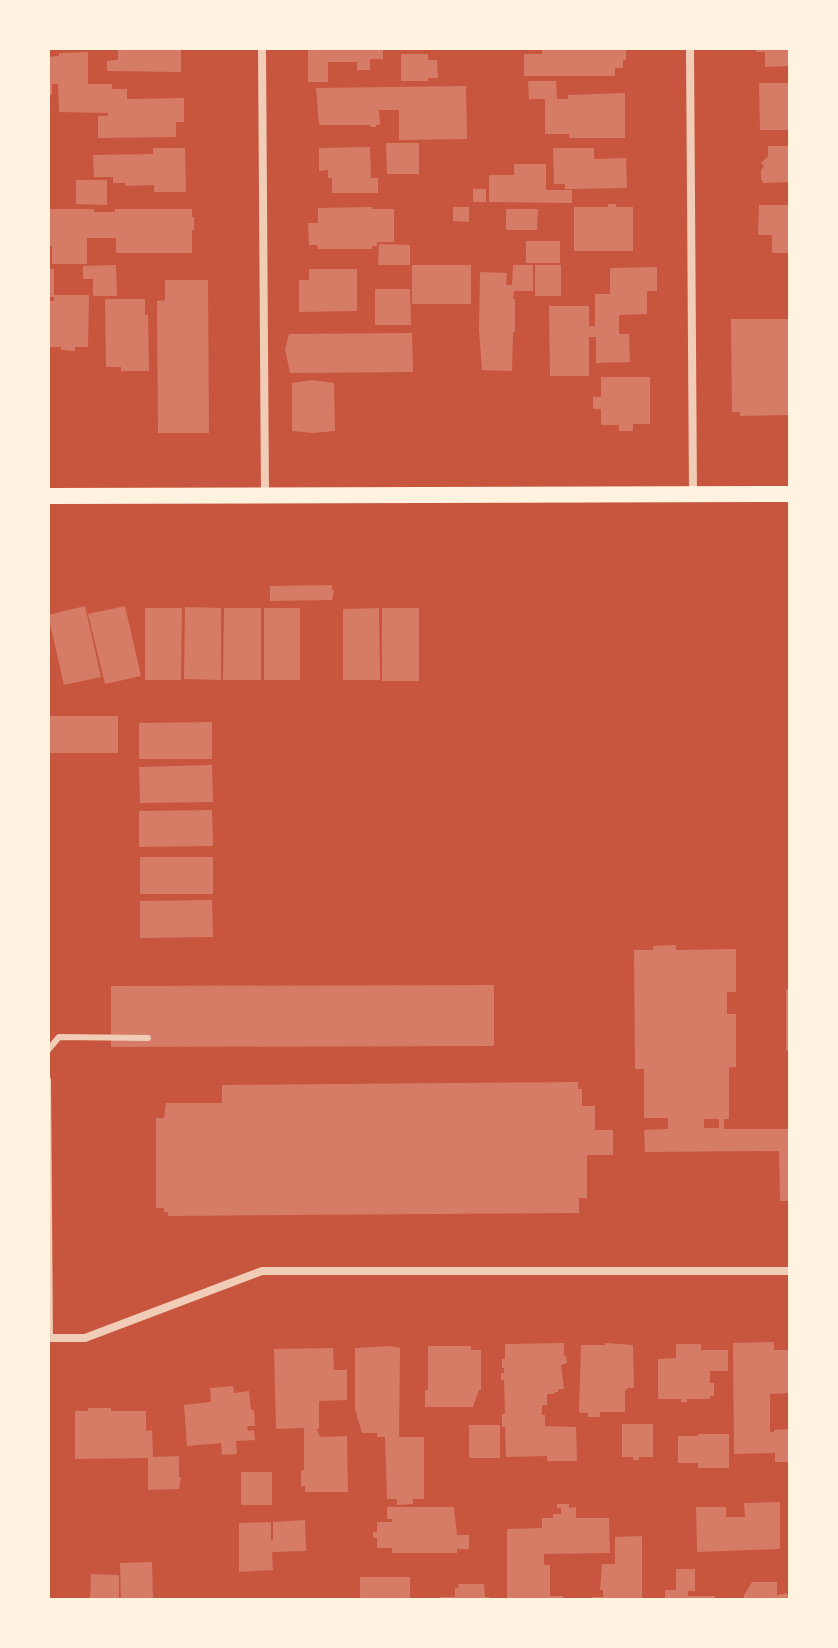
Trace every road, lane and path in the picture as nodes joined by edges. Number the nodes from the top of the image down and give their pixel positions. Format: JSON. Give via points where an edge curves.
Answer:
{"nodes":[{"id":1,"x":262,"y":48,"type":"edge"},
{"id":2,"x":690,"y":48,"type":"edge"},
{"id":3,"x":693,"y":494,"type":"junction"},
{"id":4,"x":790,"y":494,"type":"edge"},
{"id":5,"x":265,"y":495,"type":"junction"},
{"id":6,"x":48,"y":496,"type":"edge"},
{"id":7,"x":148,"y":1038,"type":"dead end"},
{"id":8,"x":48,"y":1050,"type":"edge"},
{"id":9,"x":48,"y":1080,"type":"edge"},
{"id":10,"x":790,"y":1271,"type":"edge"},
{"id":11,"x":49,"y":1338,"type":"edge"}],
"edges":[{"from":1,"to":5,"type":"street"},
{"from":2,"to":3,"type":"street"},
{"from":3,"to":4,"type":"main road"},
{"from":3,"to":5,"type":"main road"},
{"from":5,"to":6,"type":"main road"},
{"from":7,"to":8,"type":"lane","via":[[59,1037]]},
{"from":9,"to":11,"type":"lane"},
{"from":10,"to":11,"type":"street","via":[[262,1271],[85,1338]]}]}
